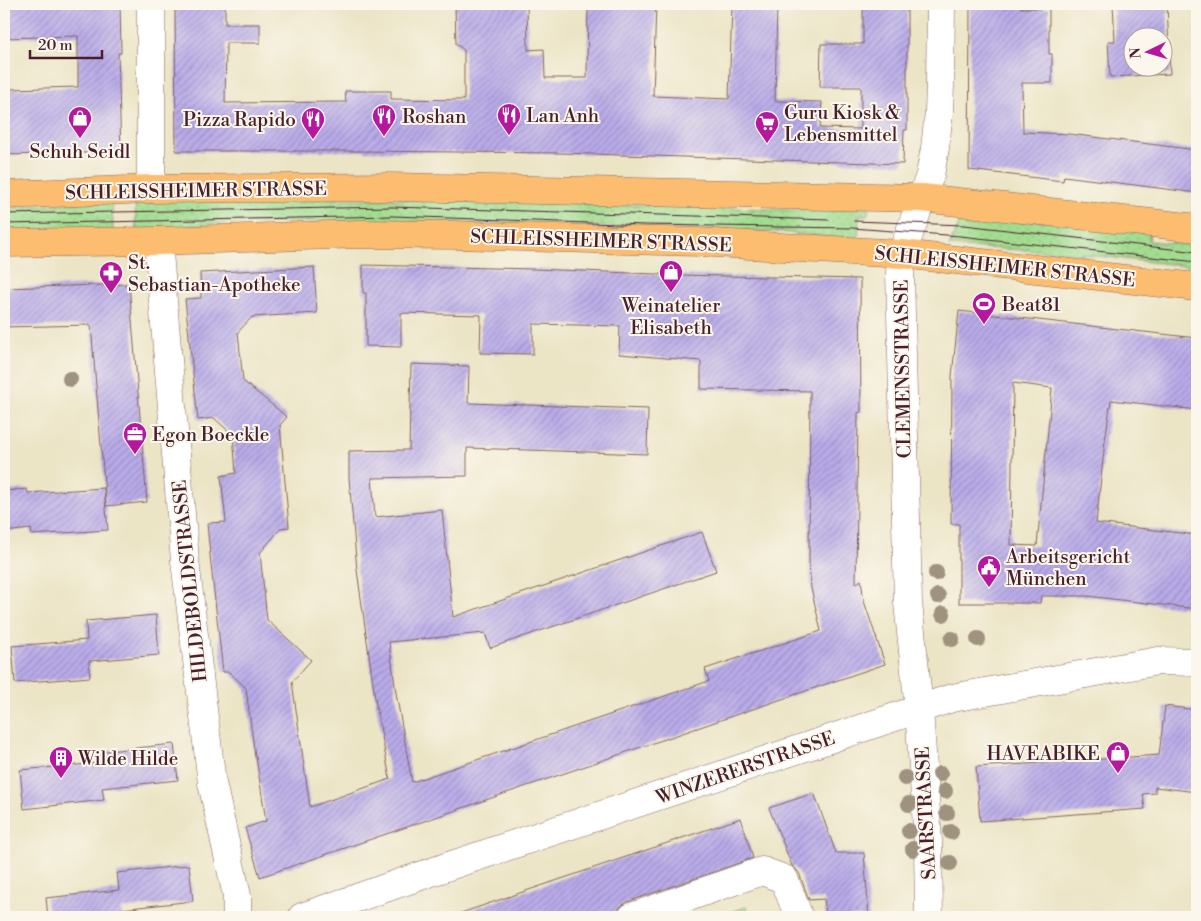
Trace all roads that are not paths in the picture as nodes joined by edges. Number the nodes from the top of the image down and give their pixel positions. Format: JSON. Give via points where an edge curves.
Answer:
{"nodes":[{"id":1,"x":151,"y":4,"type":"edge"},
{"id":2,"x":941,"y":4,"type":"edge"},
{"id":3,"x":151,"y":189,"type":"junction"},
{"id":4,"x":4,"y":195,"type":"edge"},
{"id":5,"x":922,"y":198,"type":"junction"},
{"id":6,"x":1197,"y":228,"type":"edge"},
{"id":7,"x":158,"y":241,"type":"junction"},
{"id":8,"x":4,"y":243,"type":"edge"},
{"id":9,"x":902,"y":254,"type":"junction"},
{"id":10,"x":1197,"y":287,"type":"edge"},
{"id":11,"x":1197,"y":662,"type":"edge"},
{"id":12,"x":919,"y":709,"type":"junction"},
{"id":13,"x":237,"y":917,"type":"edge"},
{"id":14,"x":302,"y":917,"type":"edge"},
{"id":15,"x":632,"y":917,"type":"edge"},
{"id":16,"x":799,"y":917,"type":"edge"},
{"id":17,"x":929,"y":917,"type":"edge"}],
"edges":[{"from":1,"to":3,"type":"street"},
{"from":2,"to":5,"type":"street","name":"CLEMENSSTRASSE","via":[[939,112],[930,176]]},
{"from":3,"to":4,"type":"main road","name":"SCHLEISSHEIMER STRASSE"},
{"from":3,"to":5,"type":"main road","name":"SCHLEISSHEIMER STRASSE","via":[[390,187]]},
{"from":5,"to":6,"type":"main road","name":"SCHLEISSHEIMER STRASSE"},
{"from":5,"to":9,"type":"street","name":"CLEMENSSTRASSE"},
{"from":7,"to":8,"type":"main road","name":"SCHLEISSHEIMER STRASSE"},
{"from":7,"to":9,"type":"main road","name":"SCHLEISSHEIMER STRASSE","via":[[360,234],[453,235],[697,242]]},
{"from":7,"to":13,"type":"street","name":"HILDEBOLDSTRASSE","via":[[184,561],[212,783],[237,896]]},
{"from":9,"to":10,"type":"main road","name":"SCHLEISSHEIMER STRASSE"},
{"from":9,"to":12,"type":"street","name":"CLEMENSSTRASSE","via":[[908,603]]},
{"from":11,"to":12,"type":"street","name":"WINZERERSTRASSE","via":[[1158,661],[952,698]]},
{"from":12,"to":14,"type":"street","name":"WINZERERSTRASSE"},
{"from":12,"to":17,"type":"street","name":"SAARSTRASSE","via":[[928,841]]},
{"from":15,"to":16,"type":"street","via":[[762,871],[784,879]]}]}
